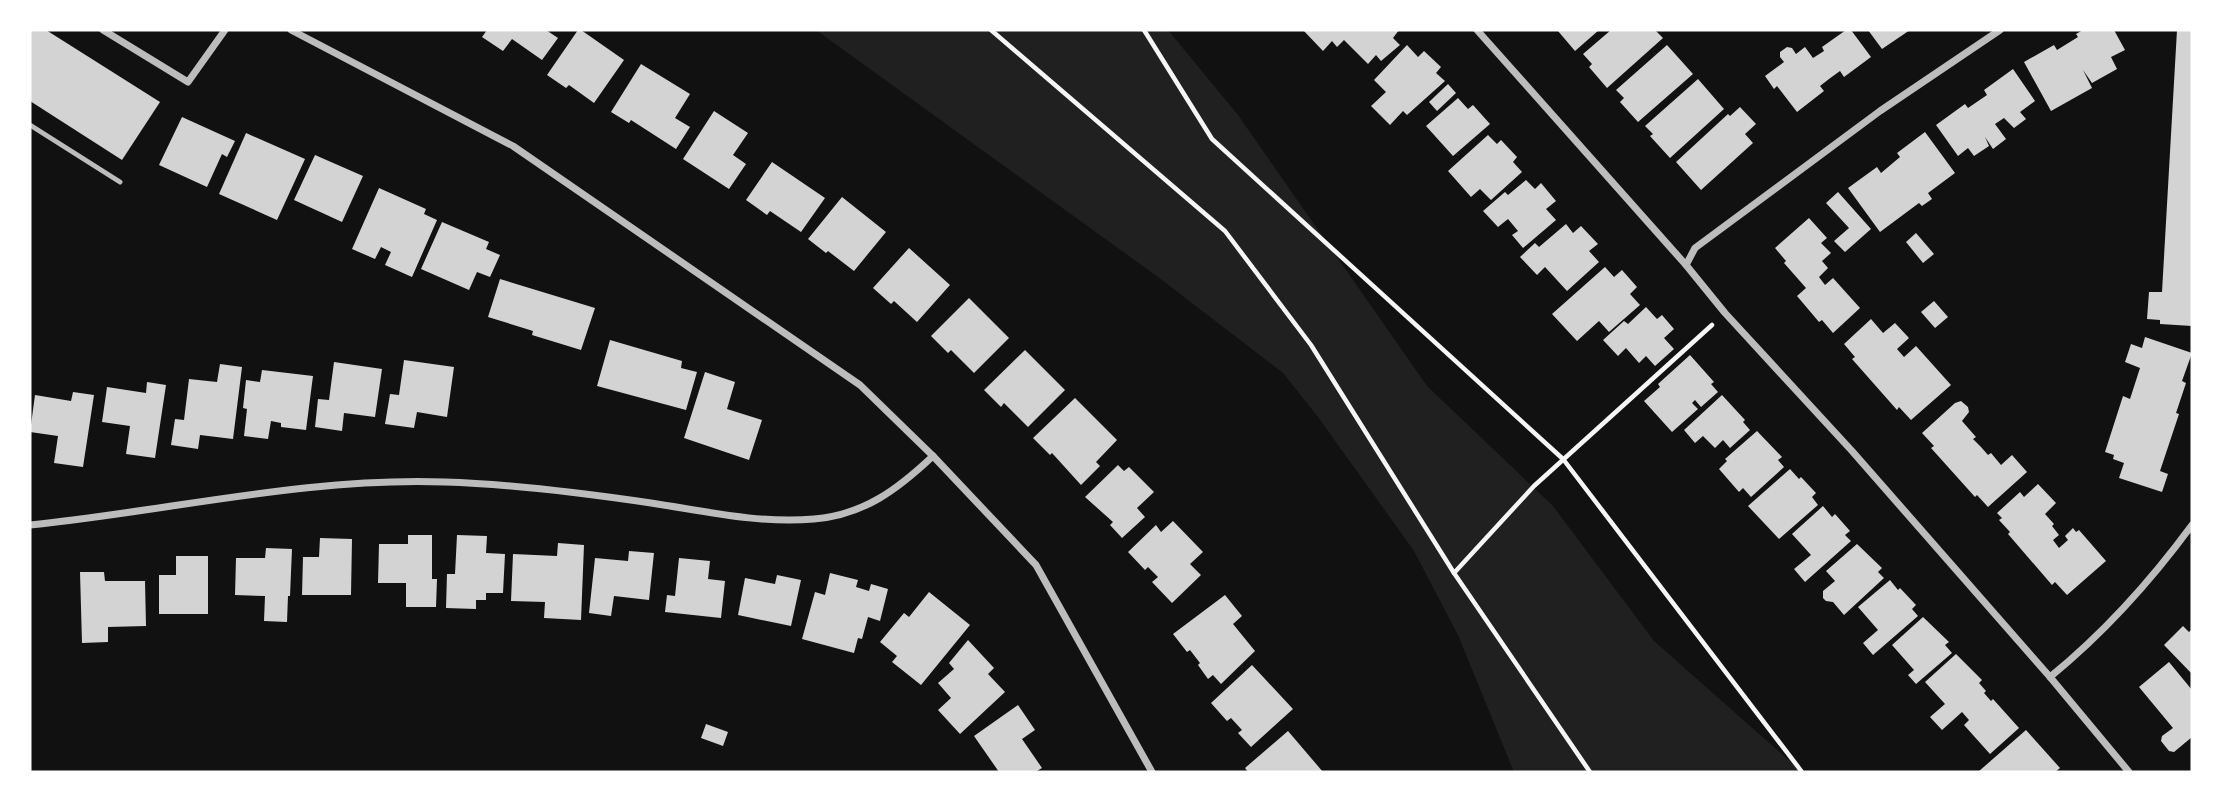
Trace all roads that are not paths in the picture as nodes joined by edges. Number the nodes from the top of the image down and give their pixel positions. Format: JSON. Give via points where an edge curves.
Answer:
{"nodes":[{"id":1,"x":103,"y":30,"type":"edge"},
{"id":2,"x":225,"y":30,"type":"edge"},
{"id":3,"x":291,"y":30,"type":"edge"},
{"id":4,"x":1477,"y":30,"type":"edge"},
{"id":5,"x":2000,"y":30,"type":"edge"},
{"id":6,"x":30,"y":125,"type":"edge"},
{"id":7,"x":120,"y":182,"type":"dead end"},
{"id":8,"x":1686,"y":265,"type":"junction"},
{"id":9,"x":933,"y":456,"type":"junction"},
{"id":10,"x":30,"y":525,"type":"edge"},
{"id":11,"x":2192,"y":525,"type":"edge"},
{"id":12,"x":2050,"y":677,"type":"junction"},
{"id":13,"x":1152,"y":772,"type":"edge"},
{"id":14,"x":2129,"y":772,"type":"edge"}],
"edges":[{"from":1,"to":2,"type":"street","via":[[188,82]]},
{"from":3,"to":9,"type":"street","via":[[513,146],[860,385]]},
{"from":4,"to":8,"type":"street"},
{"from":5,"to":8,"type":"street","via":[[1880,111],[1695,247]]},
{"from":6,"to":7,"type":"lane"},
{"from":8,"to":12,"type":"street"},
{"from":9,"to":10,"type":"street","via":[[895,490],[868,506],[813,519],[765,518],[514,487],[382,480]]},
{"from":9,"to":13,"type":"street","via":[[1036,565]]},
{"from":11,"to":12,"type":"street","via":[[2130,603]]},
{"from":12,"to":14,"type":"street"}]}
